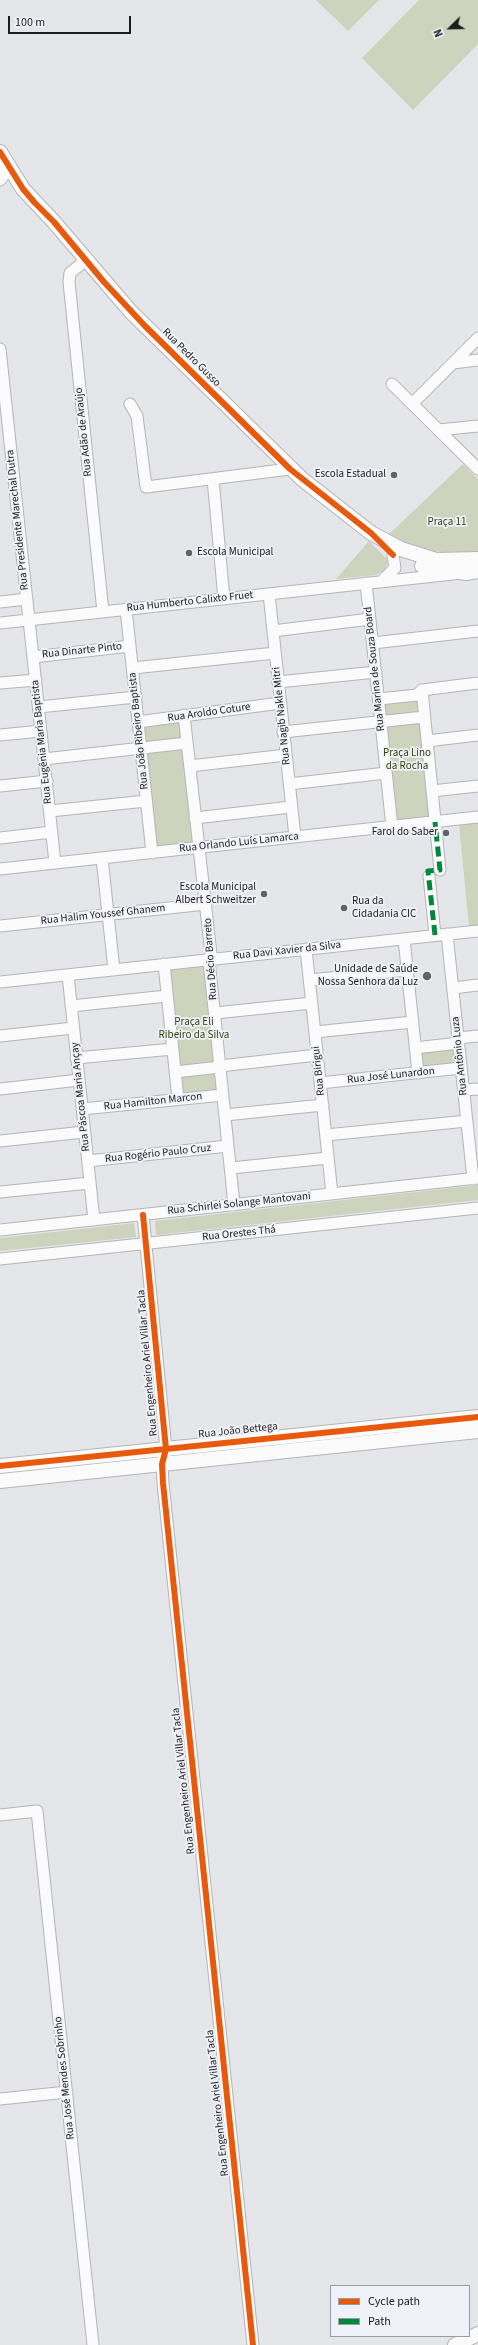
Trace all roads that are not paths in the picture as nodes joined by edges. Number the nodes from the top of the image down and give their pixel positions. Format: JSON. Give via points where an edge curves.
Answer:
{"nodes":[{"id":1,"x":2,"y":157,"type":"edge"},
{"id":2,"x":0,"y":180,"type":"edge"},
{"id":3,"x":86,"y":260,"type":"junction"},
{"id":4,"x":478,"y":338,"type":"edge"},
{"id":5,"x":0,"y":349,"type":"edge"},
{"id":6,"x":478,"y":360,"type":"edge"},
{"id":7,"x":453,"y":363,"type":"junction"},
{"id":8,"x":392,"y":384,"type":"dead end"},
{"id":9,"x":130,"y":404,"type":"dead end"},
{"id":10,"x":412,"y":404,"type":"junction"},
{"id":11,"x":478,"y":426,"type":"edge"},
{"id":12,"x":439,"y":430,"type":"junction"},
{"id":13,"x":290,"y":469,"type":"junction"},
{"id":14,"x":478,"y":469,"type":"edge"},
{"id":15,"x":213,"y":478,"type":"junction"},
{"id":16,"x":371,"y":533,"type":"junction"},
{"id":17,"x":393,"y":554,"type":"junction"},
{"id":18,"x":478,"y":559,"type":"edge"},
{"id":19,"x":472,"y":572,"type":"edge"},
{"id":20,"x":380,"y":582,"type":"junction"},
{"id":21,"x":366,"y":583,"type":"junction"},
{"id":22,"x":269,"y":594,"type":"junction"},
{"id":23,"x":27,"y":599,"type":"junction"},
{"id":24,"x":224,"y":599,"type":"junction"},
{"id":25,"x":0,"y":602,"type":"edge"},
{"id":26,"x":126,"y":609,"type":"junction"},
{"id":27,"x":103,"y":612,"type":"junction"},
{"id":28,"x":370,"y":619,"type":"junction"},
{"id":29,"x":29,"y":620,"type":"junction"},
{"id":30,"x":0,"y":623,"type":"edge"},
{"id":31,"x":273,"y":631,"type":"junction"},
{"id":32,"x":478,"y":631,"type":"edge"},
{"id":33,"x":373,"y":643,"type":"junction"},
{"id":34,"x":130,"y":646,"type":"junction"},
{"id":35,"x":275,"y":653,"type":"junction"},
{"id":36,"x":33,"y":657,"type":"junction"},
{"id":37,"x":132,"y":668,"type":"junction"},
{"id":38,"x":376,"y":672,"type":"junction"},
{"id":39,"x":36,"y":680,"type":"junction"},
{"id":40,"x":278,"y":682,"type":"junction"},
{"id":41,"x":0,"y":683,"type":"edge"},
{"id":42,"x":478,"y":683,"type":"edge"},
{"id":43,"x":422,"y":690,"type":"junction"},
{"id":44,"x":136,"y":697,"type":"junction"},
{"id":45,"x":379,"y":699,"type":"junction"},
{"id":46,"x":280,"y":703,"type":"junction"},
{"id":47,"x":39,"y":707,"type":"junction"},
{"id":48,"x":184,"y":715,"type":"junction"},
{"id":49,"x":424,"y":717,"type":"junction"},
{"id":50,"x":138,"y":722,"type":"junction"},
{"id":51,"x":381,"y":722,"type":"junction"},
{"id":52,"x":41,"y":731,"type":"junction"},
{"id":53,"x":283,"y":732,"type":"junction"},
{"id":54,"x":0,"y":735,"type":"edge"},
{"id":55,"x":478,"y":735,"type":"edge"},
{"id":56,"x":427,"y":741,"type":"junction"},
{"id":57,"x":187,"y":743,"type":"junction"},
{"id":58,"x":141,"y":748,"type":"junction"},
{"id":59,"x":286,"y":755,"type":"junction"},
{"id":60,"x":44,"y":760,"type":"junction"},
{"id":61,"x":190,"y":766,"type":"junction"},
{"id":62,"x":386,"y":773,"type":"junction"},
{"id":63,"x":47,"y":781,"type":"junction"},
{"id":64,"x":289,"y":784,"type":"junction"},
{"id":65,"x":0,"y":786,"type":"edge"},
{"id":66,"x":478,"y":786,"type":"edge"},
{"id":67,"x":432,"y":791,"type":"junction"},
{"id":68,"x":146,"y":800,"type":"junction"},
{"id":69,"x":291,"y":807,"type":"junction"},
{"id":70,"x":50,"y":811,"type":"junction"},
{"id":71,"x":478,"y":817,"type":"edge"},
{"id":72,"x":195,"y":818,"type":"junction"},
{"id":73,"x":436,"y":822,"type":"junction"},
{"id":74,"x":392,"y":827,"type":"junction"},
{"id":75,"x":52,"y":832,"type":"junction"},
{"id":76,"x":294,"y":837,"type":"junction"},
{"id":77,"x":0,"y":838,"type":"edge"},
{"id":78,"x":199,"y":848,"type":"junction"},
{"id":79,"x":152,"y":853,"type":"junction"},
{"id":80,"x":102,"y":858,"type":"junction"},
{"id":81,"x":55,"y":863,"type":"junction"},
{"id":82,"x":0,"y":869,"type":"edge"},
{"id":83,"x":440,"y":870,"type":"dead end"},
{"id":84,"x":429,"y":876,"type":"dead end"},
{"id":85,"x":206,"y":904,"type":"junction"},
{"id":86,"x":108,"y":914,"type":"junction"},
{"id":87,"x":0,"y":926,"type":"edge"},
{"id":88,"x":478,"y":931,"type":"edge"},
{"id":89,"x":447,"y":934,"type":"junction"},
{"id":90,"x":435,"y":935,"type":"junction"},
{"id":91,"x":404,"y":939,"type":"junction"},
{"id":92,"x":306,"y":949,"type":"junction"},
{"id":93,"x":209,"y":960,"type":"junction"},
{"id":94,"x":164,"y":964,"type":"junction"},
{"id":95,"x":114,"y":970,"type":"junction"},
{"id":96,"x":407,"y":970,"type":"junction"},
{"id":97,"x":68,"y":975,"type":"junction"},
{"id":98,"x":310,"y":980,"type":"junction"},
{"id":99,"x":0,"y":982,"type":"edge"},
{"id":100,"x":478,"y":985,"type":"edge"},
{"id":101,"x":453,"y":988,"type":"junction"},
{"id":102,"x":167,"y":996,"type":"junction"},
{"id":103,"x":312,"y":1003,"type":"junction"},
{"id":104,"x":71,"y":1006,"type":"junction"},
{"id":105,"x":215,"y":1013,"type":"junction"},
{"id":106,"x":412,"y":1022,"type":"junction"},
{"id":107,"x":73,"y":1028,"type":"junction"},
{"id":108,"x":315,"y":1032,"type":"junction"},
{"id":109,"x":0,"y":1036,"type":"edge"},
{"id":110,"x":478,"y":1036,"type":"edge"},
{"id":111,"x":458,"y":1040,"type":"junction"},
{"id":112,"x":415,"y":1048,"type":"junction"},
{"id":113,"x":172,"y":1049,"type":"junction"},
{"id":114,"x":317,"y":1055,"type":"junction"},
{"id":115,"x":76,"y":1058,"type":"junction"},
{"id":116,"x":220,"y":1066,"type":"junction"},
{"id":117,"x":461,"y":1068,"type":"junction"},
{"id":118,"x":175,"y":1072,"type":"junction"},
{"id":119,"x":418,"y":1073,"type":"junction"},
{"id":120,"x":79,"y":1080,"type":"junction"},
{"id":121,"x":320,"y":1083,"type":"junction"},
{"id":122,"x":478,"y":1088,"type":"edge"},
{"id":123,"x":0,"y":1089,"type":"edge"},
{"id":124,"x":464,"y":1090,"type":"junction"},
{"id":125,"x":223,"y":1095,"type":"junction"},
{"id":126,"x":178,"y":1099,"type":"junction"},
{"id":127,"x":323,"y":1105,"type":"junction"},
{"id":128,"x":82,"y":1109,"type":"junction"},
{"id":129,"x":225,"y":1115,"type":"junction"},
{"id":130,"x":467,"y":1121,"type":"junction"},
{"id":131,"x":84,"y":1132,"type":"junction"},
{"id":132,"x":326,"y":1135,"type":"junction"},
{"id":133,"x":0,"y":1141,"type":"edge"},
{"id":134,"x":474,"y":1141,"type":"edge"},
{"id":135,"x":228,"y":1146,"type":"junction"},
{"id":136,"x":328,"y":1158,"type":"junction"},
{"id":137,"x":88,"y":1161,"type":"junction"},
{"id":138,"x":231,"y":1168,"type":"junction"},
{"id":139,"x":475,"y":1178,"type":"edge"},
{"id":140,"x":90,"y":1183,"type":"junction"},
{"id":141,"x":0,"y":1192,"type":"edge"},
{"id":142,"x":332,"y":1194,"type":"junction"},
{"id":143,"x":234,"y":1205,"type":"junction"},
{"id":144,"x":478,"y":1208,"type":"edge"},
{"id":145,"x":143,"y":1214,"type":"junction"},
{"id":146,"x":94,"y":1220,"type":"junction"},
{"id":147,"x":0,"y":1230,"type":"edge"},
{"id":148,"x":146,"y":1245,"type":"junction"},
{"id":149,"x":0,"y":1259,"type":"edge"},
{"id":150,"x":478,"y":1417,"type":"edge"},
{"id":151,"x":423,"y":1422,"type":"junction"},
{"id":152,"x":478,"y":1431,"type":"edge"},
{"id":153,"x":423,"y":1436,"type":"junction"},
{"id":154,"x":166,"y":1449,"type":"junction"},
{"id":155,"x":162,"y":1464,"type":"junction"},
{"id":156,"x":0,"y":1466,"type":"edge"},
{"id":157,"x":0,"y":1481,"type":"edge"},
{"id":158,"x":0,"y":1815,"type":"edge"},
{"id":159,"x":66,"y":2092,"type":"junction"},
{"id":160,"x":0,"y":2099,"type":"edge"},
{"id":161,"x":473,"y":2339,"type":"edge"},
{"id":162,"x":93,"y":2345,"type":"edge"},
{"id":163,"x":253,"y":2345,"type":"edge"},
{"id":164,"x":455,"y":2345,"type":"edge"}],
"edges":[{"from":1,"to":2,"type":"street","via":[[4,175]]},
{"from":1,"to":3,"type":"main road","name":"Rua Pedro Gusso","via":[[40,198],[54,222]]},
{"from":3,"to":13,"type":"main road","name":"Rua Pedro Gusso","via":[[145,326]]},
{"from":3,"to":27,"type":"street","name":"Rua Adão de Araújo","via":[[70,273],[69,282]]},
{"from":4,"to":7,"type":"street"},
{"from":5,"to":23,"type":"street","name":"Rua Presidente Marechal Dutra"},
{"from":6,"to":7,"type":"street"},
{"from":7,"to":10,"type":"street"},
{"from":8,"to":10,"type":"street"},
{"from":9,"to":15,"type":"street","via":[[137,416],[146,487]]},
{"from":10,"to":12,"type":"street"},
{"from":11,"to":12,"type":"street"},
{"from":12,"to":14,"type":"street"},
{"from":13,"to":15,"type":"street"},
{"from":13,"to":16,"type":"main road","name":"Rua Pedro Gusso"},
{"from":15,"to":24,"type":"street"},
{"from":16,"to":17,"type":"main road","name":"Rua Pedro Gusso"},
{"from":16,"to":18,"type":"main road","name":"Rua Pedro Gusso","via":[[426,558],[447,561]]},
{"from":17,"to":19,"type":"main road","name":"Rua Pedro Gusso","via":[[421,566]]},
{"from":17,"to":20,"type":"street","via":[[395,568]]},
{"from":19,"to":20,"type":"street","name":"Rua Humberto Calixto Fruet"},
{"from":20,"to":21,"type":"street","name":"Rua Humberto Calixto Fruet"},
{"from":21,"to":22,"type":"street","name":"Rua Humberto Calixto Fruet"},
{"from":21,"to":28,"type":"street","name":"Rua Marina de Souza Board"},
{"from":22,"to":24,"type":"street","name":"Rua Humberto Calixto Fruet"},
{"from":22,"to":31,"type":"street","name":"Rua Nagib Nakle Mitri"},
{"from":23,"to":25,"type":"street"},
{"from":23,"to":29,"type":"street","name":"Rua Presidente Marechal Dutra"},
{"from":24,"to":26,"type":"street","name":"Rua Humberto Calixto Fruet"},
{"from":26,"to":27,"type":"street","name":"Rua Humberto Calixto Fruet"},
{"from":26,"to":34,"type":"street","name":"Rua João Ribeiro Baptista"},
{"from":27,"to":29,"type":"street","name":"Rua Humberto Calixto Fruet"},
{"from":28,"to":31,"type":"street"},
{"from":28,"to":33,"type":"street","name":"Rua Marina de Souza Board"},
{"from":29,"to":30,"type":"street","name":"Rua Humberto Calixto Fruet"},
{"from":29,"to":36,"type":"street","name":"Rua Eugênia Maria Baptista"},
{"from":31,"to":35,"type":"street","name":"Rua Nagib Nakle Mitri"},
{"from":32,"to":33,"type":"street"},
{"from":33,"to":38,"type":"street","name":"Rua Marina de Souza Board"},
{"from":34,"to":36,"type":"street","name":"Rua Dinarte Pinto"},
{"from":34,"to":37,"type":"street","name":"Rua João Ribeiro Baptista"},
{"from":35,"to":37,"type":"street"},
{"from":35,"to":40,"type":"street","name":"Rua Nagib Nakle Mitri"},
{"from":36,"to":39,"type":"street","name":"Rua Eugênia Maria Baptista"},
{"from":37,"to":44,"type":"street","name":"Rua João Ribeiro Baptista"},
{"from":38,"to":40,"type":"street"},
{"from":38,"to":45,"type":"street","name":"Rua Marina de Souza Board"},
{"from":39,"to":41,"type":"street"},
{"from":39,"to":47,"type":"street","name":"Rua Eugênia Maria Baptista"},
{"from":40,"to":46,"type":"street","name":"Rua Nagib Nakle Mitri"},
{"from":42,"to":43,"type":"street"},
{"from":43,"to":45,"type":"street","via":[[417,695]]},
{"from":43,"to":49,"type":"street"},
{"from":44,"to":47,"type":"street"},
{"from":44,"to":50,"type":"street","name":"Rua João Ribeiro Baptista"},
{"from":45,"to":51,"type":"street","name":"Rua Marina de Souza Board"},
{"from":46,"to":48,"type":"street","name":"Rua Aroldo Coture"},
{"from":46,"to":53,"type":"street","name":"Rua Nagib Nakle Mitri"},
{"from":47,"to":52,"type":"street","name":"Rua Eugênia Maria Baptista"},
{"from":48,"to":50,"type":"street","name":"Rua Aroldo Coture"},
{"from":48,"to":57,"type":"street","name":"Rua Décio Barreto"},
{"from":49,"to":51,"type":"street"},
{"from":49,"to":56,"type":"street"},
{"from":50,"to":58,"type":"street","name":"Rua João Ribeiro Baptista"},
{"from":51,"to":53,"type":"street"},
{"from":51,"to":62,"type":"street","name":"Rua Marina de Souza Board"},
{"from":52,"to":54,"type":"street"},
{"from":52,"to":60,"type":"street","name":"Rua Eugênia Maria Baptista"},
{"from":53,"to":59,"type":"street","name":"Rua Nagib Nakle Mitri"},
{"from":55,"to":56,"type":"street"},
{"from":56,"to":67,"type":"street"},
{"from":57,"to":58,"type":"street"},
{"from":57,"to":61,"type":"street","name":"Rua Décio Barreto"},
{"from":58,"to":60,"type":"street"},
{"from":58,"to":68,"type":"street","name":"Rua João Ribeiro Baptista"},
{"from":59,"to":61,"type":"street"},
{"from":59,"to":64,"type":"street","name":"Rua Nagib Nakle Mitri"},
{"from":60,"to":63,"type":"street","name":"Rua Eugênia Maria Baptista"},
{"from":61,"to":72,"type":"street","name":"Rua Décio Barreto"},
{"from":62,"to":64,"type":"street"},
{"from":62,"to":74,"type":"street","name":"Rua Marina de Souza Board"},
{"from":63,"to":65,"type":"street"},
{"from":63,"to":70,"type":"street","name":"Rua Eugênia Maria Baptista"},
{"from":64,"to":69,"type":"street","name":"Rua Nagib Nakle Mitri"},
{"from":66,"to":67,"type":"street"},
{"from":67,"to":73,"type":"street"},
{"from":68,"to":70,"type":"street"},
{"from":68,"to":79,"type":"street","name":"Rua João Ribeiro Baptista"},
{"from":69,"to":72,"type":"street"},
{"from":69,"to":76,"type":"street","name":"Rua Nagib Nakle Mitri"},
{"from":70,"to":75,"type":"street","name":"Rua Eugênia Maria Baptista"},
{"from":71,"to":73,"type":"street","name":"Rua Orlando Luís Lamarca"},
{"from":72,"to":78,"type":"street","name":"Rua Décio Barreto"},
{"from":73,"to":74,"type":"street","name":"Rua Orlando Luís Lamarca"},
{"from":73,"to":83,"type":"street"},
{"from":74,"to":76,"type":"street","name":"Rua Orlando Luís Lamarca"},
{"from":75,"to":77,"type":"street"},
{"from":75,"to":81,"type":"street","name":"Rua Eugênia Maria Baptista"},
{"from":76,"to":78,"type":"street","name":"Rua Orlando Luís Lamarca"},
{"from":78,"to":79,"type":"street","name":"Rua Orlando Luís Lamarca"},
{"from":78,"to":85,"type":"street","name":"Rua Décio Barreto"},
{"from":79,"to":80,"type":"street","name":"Rua Orlando Luís Lamarca"},
{"from":80,"to":81,"type":"street","name":"Rua Orlando Luís Lamarca"},
{"from":80,"to":86,"type":"street"},
{"from":81,"to":82,"type":"street","name":"Rua Orlando Luís Lamarca"},
{"from":84,"to":90,"type":"street"},
{"from":85,"to":86,"type":"street","name":"Rua Halim Youssef Ghanem"},
{"from":85,"to":93,"type":"street","name":"Rua Décio Barreto","via":[[211,954]]},
{"from":86,"to":87,"type":"street","name":"Rua Halim Youssef Ghanem"},
{"from":86,"to":95,"type":"street"},
{"from":88,"to":89,"type":"street","name":"Rua Davi Xavier da Silva"},
{"from":89,"to":90,"type":"street","name":"Rua Davi Xavier da Silva"},
{"from":89,"to":101,"type":"street","name":"Rua Antônio Luza"},
{"from":90,"to":91,"type":"street","name":"Rua Davi Xavier da Silva"},
{"from":91,"to":92,"type":"street","name":"Rua Davi Xavier da Silva"},
{"from":91,"to":96,"type":"street"},
{"from":92,"to":93,"type":"street","name":"Rua Davi Xavier da Silva"},
{"from":92,"to":98,"type":"street","name":"Rua Birigui"},
{"from":93,"to":94,"type":"street","name":"Rua Davi Xavier da Silva"},
{"from":93,"to":105,"type":"street","name":"Rua Décio Barreto"},
{"from":94,"to":95,"type":"street","name":"Rua Davi Xavier da Silva"},
{"from":94,"to":102,"type":"street"},
{"from":95,"to":97,"type":"street","name":"Rua Davi Xavier da Silva"},
{"from":96,"to":98,"type":"street"},
{"from":96,"to":106,"type":"street"},
{"from":97,"to":99,"type":"street","name":"Rua Davi Xavier da Silva"},
{"from":97,"to":104,"type":"street","name":"Rua Páscoa Maria Ançay"},
{"from":98,"to":103,"type":"street","name":"Rua Birigui"},
{"from":100,"to":101,"type":"street"},
{"from":101,"to":111,"type":"street","name":"Rua Antônio Luza"},
{"from":102,"to":104,"type":"street"},
{"from":102,"to":113,"type":"street"},
{"from":103,"to":105,"type":"street"},
{"from":103,"to":108,"type":"street","name":"Rua Birigui"},
{"from":104,"to":107,"type":"street","name":"Rua Páscoa Maria Ançay"},
{"from":105,"to":116,"type":"street","name":"Rua Décio Barreto"},
{"from":106,"to":108,"type":"street"},
{"from":106,"to":112,"type":"street"},
{"from":107,"to":109,"type":"street"},
{"from":107,"to":115,"type":"street","name":"Rua Páscoa Maria Ançay"},
{"from":108,"to":114,"type":"street","name":"Rua Birigui"},
{"from":110,"to":111,"type":"street"},
{"from":111,"to":112,"type":"street"},
{"from":111,"to":117,"type":"street","name":"Rua Antônio Luza"},
{"from":112,"to":119,"type":"street"},
{"from":113,"to":115,"type":"street"},
{"from":113,"to":118,"type":"street"},
{"from":114,"to":116,"type":"street"},
{"from":114,"to":121,"type":"street","name":"Rua Birigui"},
{"from":115,"to":120,"type":"street","name":"Rua Páscoa Maria Ançay"},
{"from":116,"to":118,"type":"street"},
{"from":116,"to":125,"type":"street","name":"Rua Décio Barreto"},
{"from":117,"to":119,"type":"street","name":"Rua José Lunardon"},
{"from":117,"to":124,"type":"street","name":"Rua Antônio Luza"},
{"from":118,"to":126,"type":"street"},
{"from":119,"to":121,"type":"street","name":"Rua José Lunardon"},
{"from":120,"to":123,"type":"street"},
{"from":120,"to":128,"type":"street","name":"Rua Páscoa Maria Ançay"},
{"from":121,"to":127,"type":"street","name":"Rua Birigui"},
{"from":122,"to":124,"type":"street"},
{"from":124,"to":130,"type":"street","name":"Rua Antônio Luza"},
{"from":125,"to":126,"type":"street","name":"Rua Hamilton Marcon"},
{"from":125,"to":129,"type":"street","name":"Rua Décio Barreto"},
{"from":126,"to":128,"type":"street","name":"Rua Hamilton Marcon"},
{"from":127,"to":129,"type":"street"},
{"from":127,"to":132,"type":"street","name":"Rua Birigui"},
{"from":128,"to":131,"type":"street","name":"Rua Páscoa Maria Ançay"},
{"from":129,"to":135,"type":"street","name":"Rua Décio Barreto"},
{"from":130,"to":132,"type":"street"},
{"from":130,"to":134,"type":"street","name":"Rua Antônio Luza"},
{"from":131,"to":133,"type":"street"},
{"from":131,"to":137,"type":"street","name":"Rua Páscoa Maria Ançay"},
{"from":132,"to":136,"type":"street","name":"Rua Birigui"},
{"from":134,"to":139,"type":"street","name":"Rua Antônio Luza"},
{"from":135,"to":137,"type":"street","name":"Rua Rogério Paulo Cruz"},
{"from":135,"to":138,"type":"street","name":"Rua Décio Barreto"},
{"from":136,"to":138,"type":"street"},
{"from":136,"to":142,"type":"street","name":"Rua Birigui"},
{"from":137,"to":140,"type":"street","name":"Rua Páscoa Maria Ançay"},
{"from":138,"to":143,"type":"street","name":"Rua Décio Barreto"},
{"from":139,"to":142,"type":"street","name":"Rua Schirlei Solange Mantovani"},
{"from":140,"to":141,"type":"street"},
{"from":140,"to":146,"type":"street","name":"Rua Páscoa Maria Ançay"},
{"from":142,"to":143,"type":"street","name":"Rua Schirlei Solange Mantovani"},
{"from":143,"to":145,"type":"street","name":"Rua Schirlei Solange Mantovani"},
{"from":144,"to":148,"type":"street","name":"Rua Orestes Thá"},
{"from":145,"to":146,"type":"street","name":"Rua Schirlei Solange Mantovani"},
{"from":145,"to":148,"type":"street","name":"Rua Engenheiro Ariel Villar Tacla"},
{"from":146,"to":147,"type":"street","name":"Rua Schirlei Solange Mantovani"},
{"from":148,"to":149,"type":"street","name":"Rua Orestes Thá"},
{"from":148,"to":154,"type":"street","name":"Rua Engenheiro Ariel Villar Tacla"},
{"from":150,"to":151,"type":"main road","name":"Rua João Bettega"},
{"from":151,"to":153,"type":"main road"},
{"from":151,"to":154,"type":"main road","name":"Rua João Bettega"},
{"from":152,"to":153,"type":"main road"},
{"from":153,"to":155,"type":"main road"},
{"from":154,"to":155,"type":"street","name":"Rua Engenheiro Ariel Villar Tacla"},
{"from":154,"to":156,"type":"main road","name":"Rua João Bettega"},
{"from":155,"to":157,"type":"main road"},
{"from":155,"to":163,"type":"street","name":"Rua Engenheiro Ariel Villar Tacla"},
{"from":158,"to":159,"type":"street","name":"Rua José Mendes Sobrinho","via":[[37,1811]]},
{"from":159,"to":160,"type":"street"},
{"from":159,"to":162,"type":"street","name":"Rua José Mendes Sobrinho"},
{"from":161,"to":164,"type":"main road"}]}
